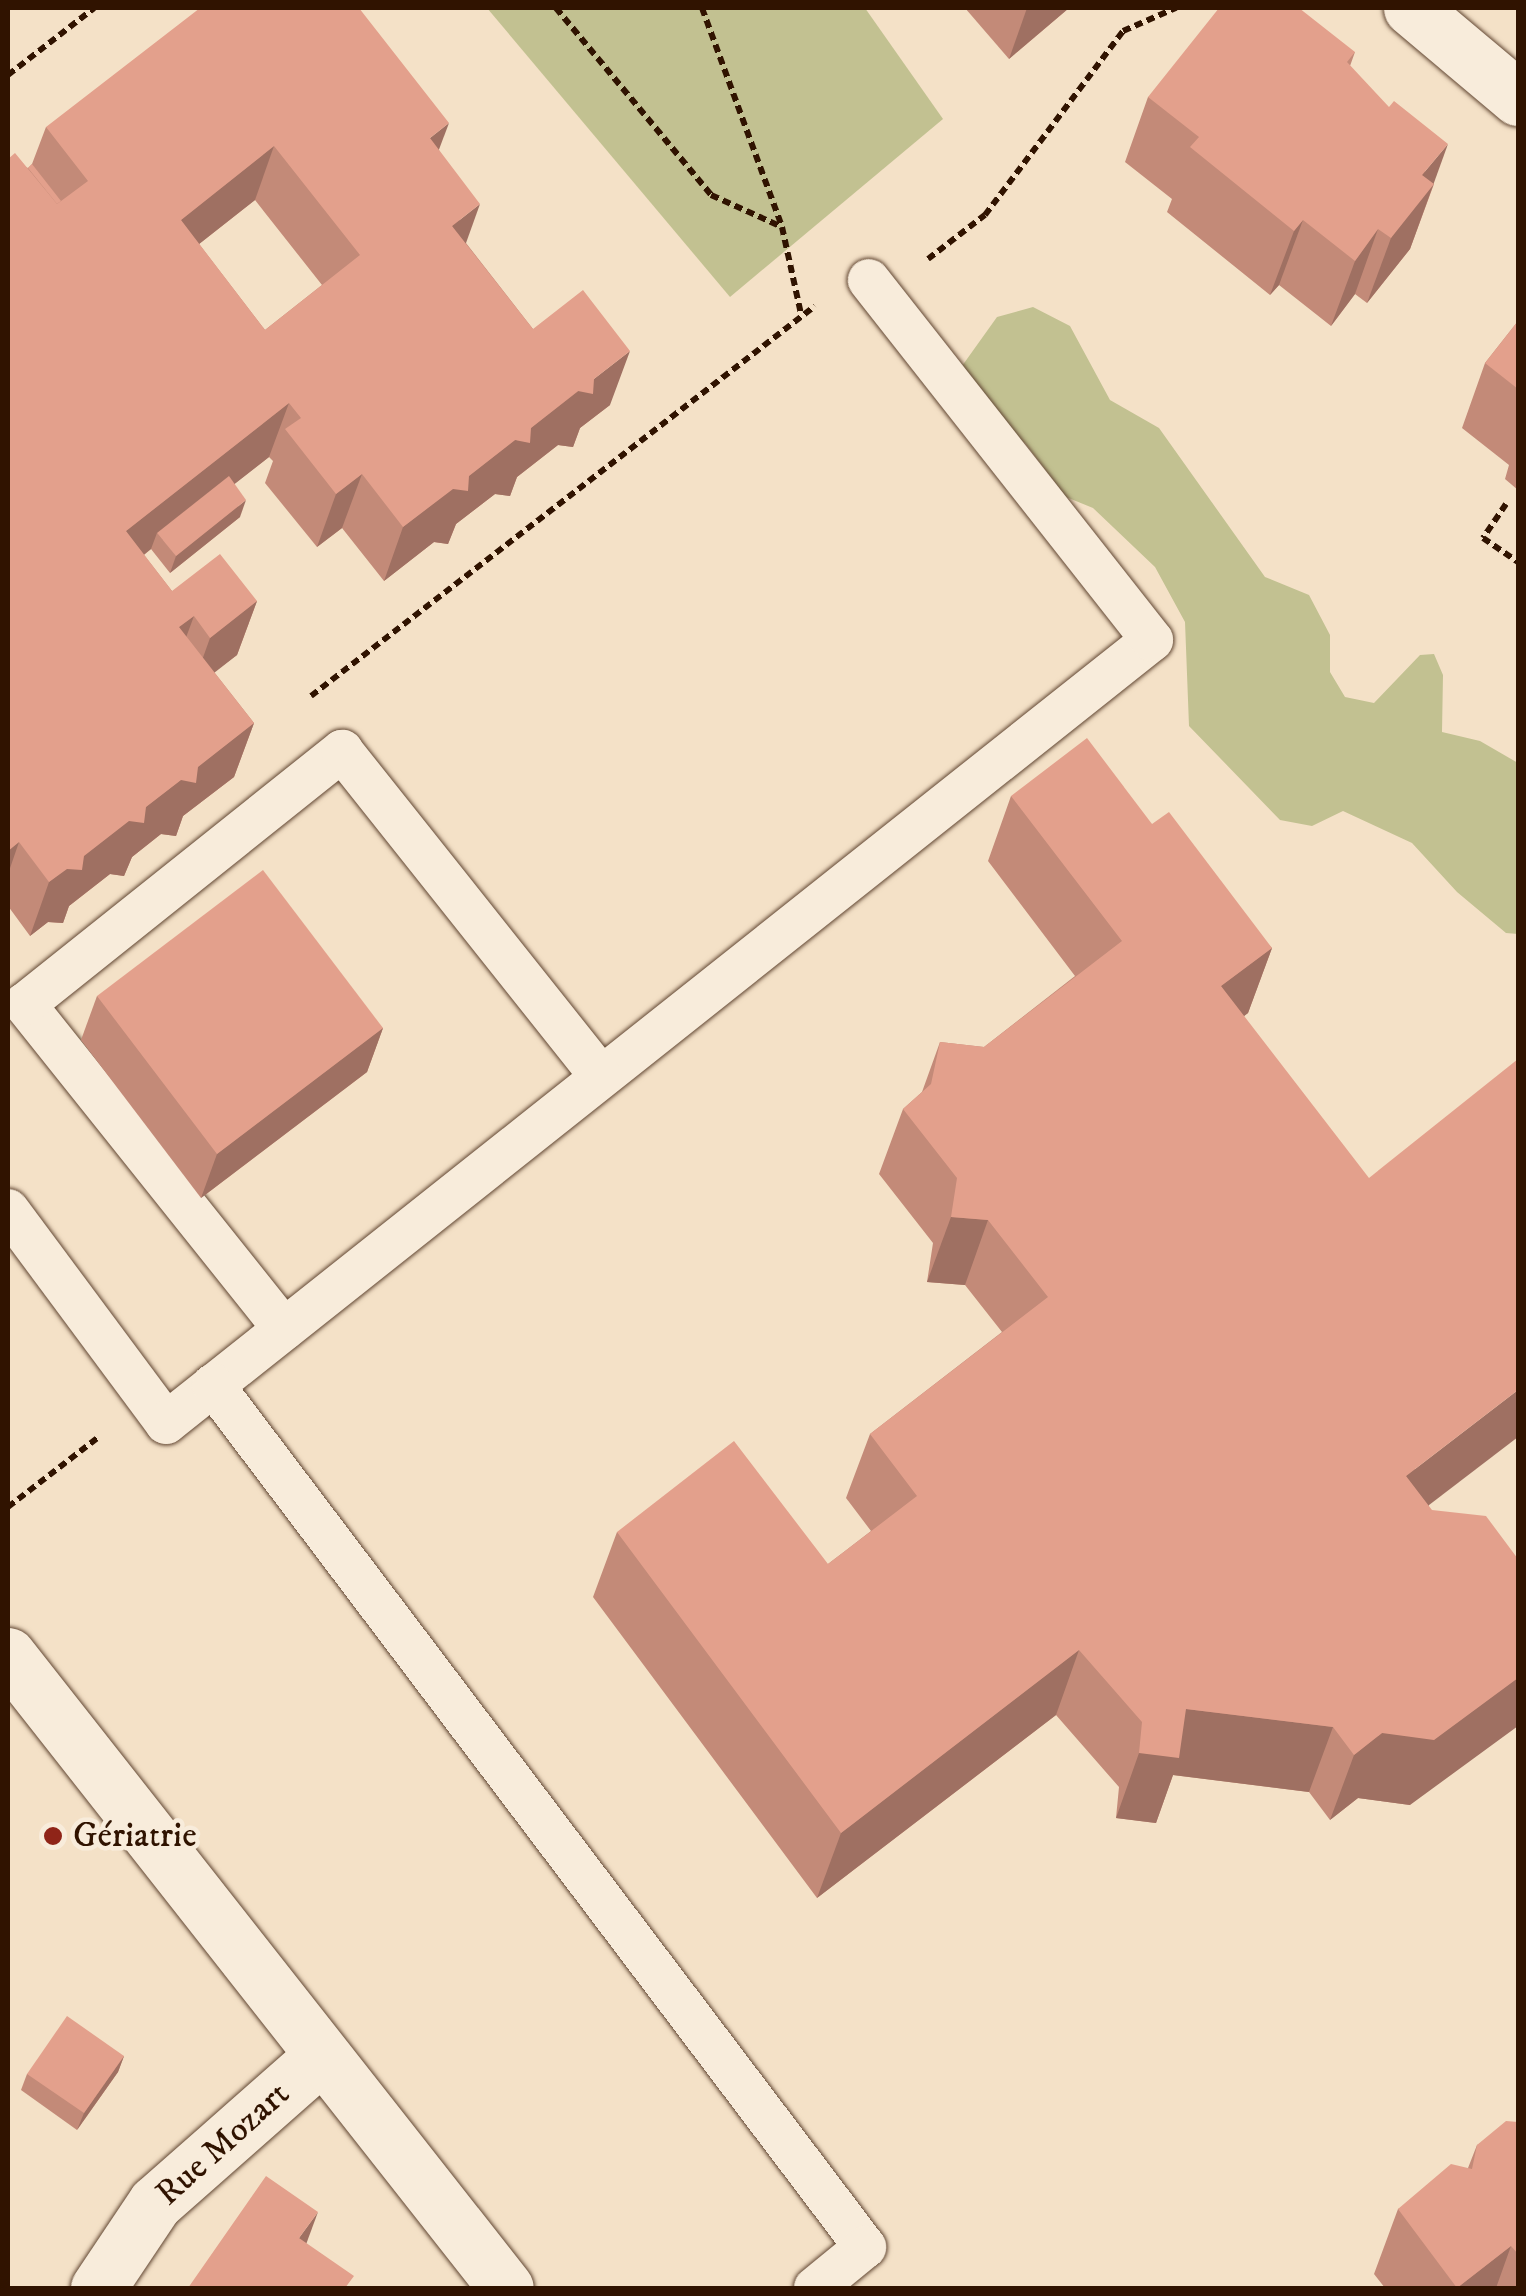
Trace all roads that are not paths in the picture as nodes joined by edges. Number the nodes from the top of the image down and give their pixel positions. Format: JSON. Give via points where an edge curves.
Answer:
{"nodes":[{"id":1,"x":1410,"y":8,"type":"edge"},
{"id":2,"x":1518,"y":98,"type":"edge"},
{"id":3,"x":869,"y":280,"type":"road end"},
{"id":4,"x":601,"y":1077,"type":"junction"},
{"id":5,"x":8,"y":1210,"type":"edge"},
{"id":6,"x":284,"y":1329,"type":"junction"},
{"id":7,"x":213,"y":1385,"type":"junction"},
{"id":8,"x":8,"y":1655,"type":"edge"},
{"id":9,"x":322,"y":2056,"type":"junction"},
{"id":10,"x":98,"y":2288,"type":"edge"},
{"id":11,"x":505,"y":2288,"type":"edge"},
{"id":12,"x":815,"y":2288,"type":"edge"}],
"edges":[{"from":1,"to":2,"type":"street"},
{"from":3,"to":4,"type":"lane","via":[[1152,640]]},
{"from":4,"to":6,"type":"lane"},
{"from":4,"to":6,"type":"lane","via":[[342,752],[26,1004]]},
{"from":5,"to":7,"type":"lane","via":[[166,1422]]},
{"from":6,"to":7,"type":"lane"},
{"from":7,"to":12,"type":"lane","via":[[865,2247]]},
{"from":8,"to":9,"type":"street"},
{"from":9,"to":10,"type":"street","name":"Rue Mozart","via":[[155,2202]]},
{"from":9,"to":11,"type":"street"}]}
